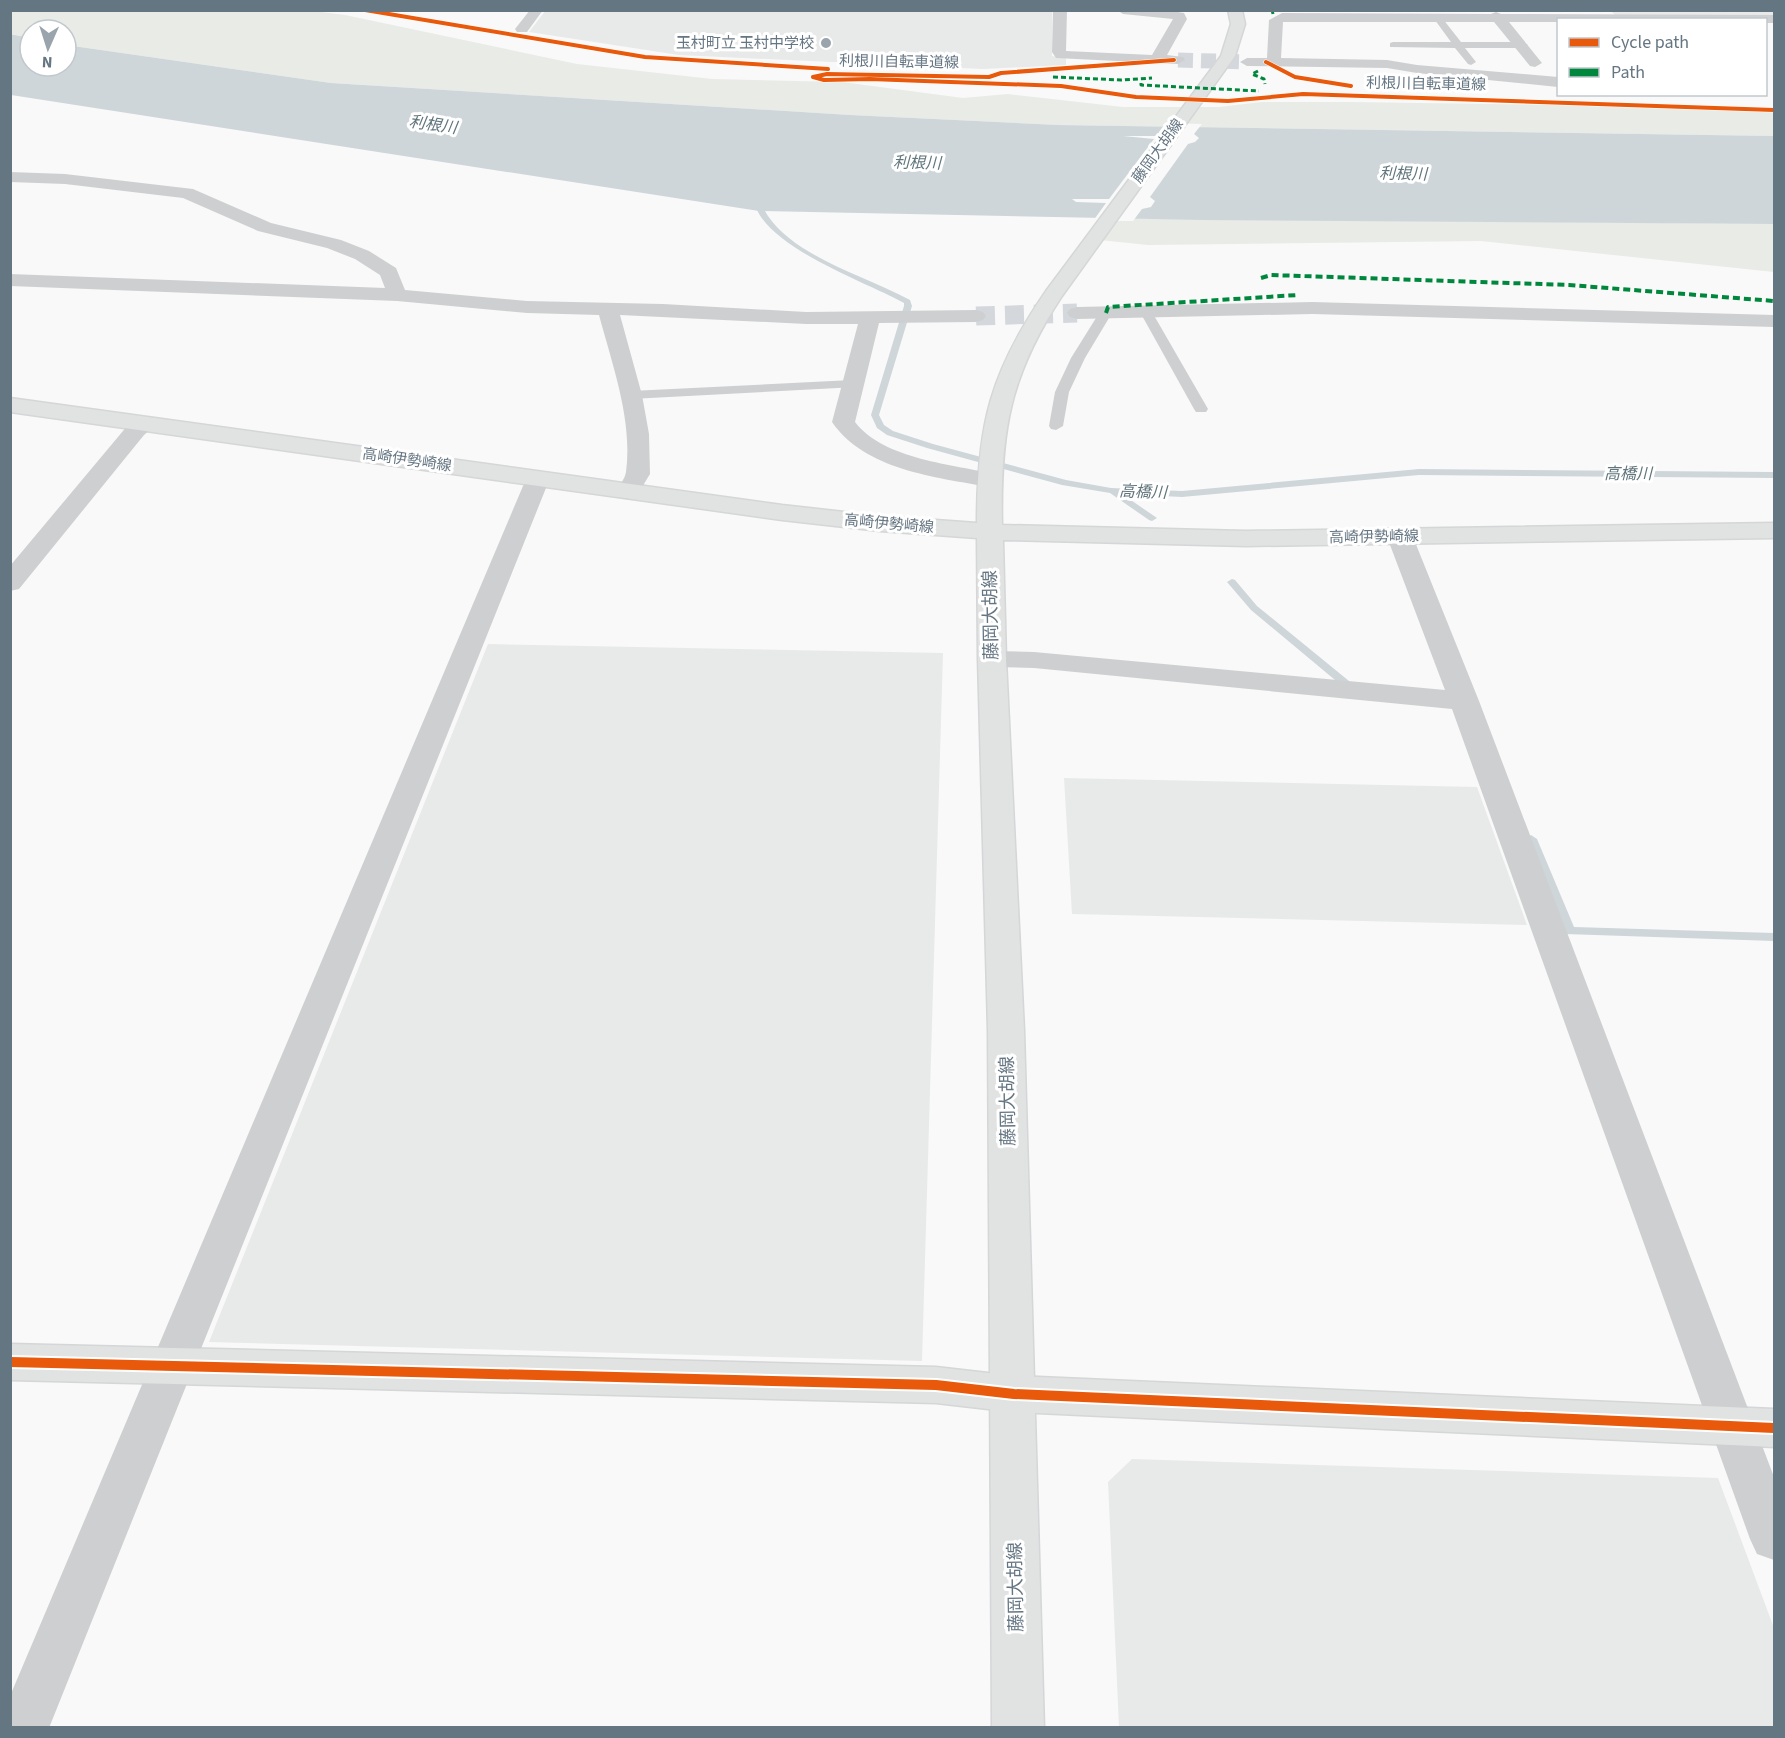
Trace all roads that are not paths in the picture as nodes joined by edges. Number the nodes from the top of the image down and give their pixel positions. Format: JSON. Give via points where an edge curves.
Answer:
{"nodes":[{"id":1,"x":537,"y":10,"type":"edge"},
{"id":2,"x":1060,"y":10,"type":"edge"},
{"id":3,"x":1122,"y":10,"type":"edge"},
{"id":4,"x":1235,"y":10,"type":"edge"},
{"id":5,"x":1412,"y":13,"type":"edge"},
{"id":6,"x":1567,"y":13,"type":"edge"},
{"id":7,"x":1378,"y":16,"type":"junction"},
{"id":8,"x":1436,"y":16,"type":"junction"},
{"id":9,"x":1496,"y":16,"type":"junction"},
{"id":10,"x":1714,"y":18,"type":"edge"},
{"id":11,"x":522,"y":29,"type":"dead end"},
{"id":12,"x":1393,"y":45,"type":"junction"},
{"id":13,"x":1459,"y":45,"type":"junction"},
{"id":14,"x":1522,"y":45,"type":"junction"},
{"id":15,"x":1157,"y":59,"type":"junction"},
{"id":16,"x":1178,"y":60,"type":"tunnel mouth"},
{"id":17,"x":1247,"y":62,"type":"tunnel mouth"},
{"id":18,"x":1276,"y":62,"type":"junction"},
{"id":19,"x":1471,"y":62,"type":"dead end"},
{"id":20,"x":1535,"y":63,"type":"dead end"},
{"id":21,"x":1395,"y":66,"type":"junction"},
{"id":22,"x":1557,"y":82,"type":"edge"},
{"id":23,"x":10,"y":177,"type":"edge"},
{"id":24,"x":10,"y":280,"type":"edge"},
{"id":25,"x":397,"y":295,"type":"junction"},
{"id":26,"x":608,"y":310,"type":"junction"},
{"id":27,"x":1146,"y":312,"type":"junction"},
{"id":28,"x":1106,"y":313,"type":"junction"},
{"id":29,"x":1077,"y":314,"type":"tunnel mouth"},
{"id":30,"x":976,"y":316,"type":"tunnel mouth"},
{"id":31,"x":879,"y":318,"type":"junction"},
{"id":32,"x":1774,"y":321,"type":"edge"},
{"id":33,"x":852,"y":384,"type":"junction"},
{"id":34,"x":631,"y":395,"type":"junction"},
{"id":35,"x":10,"y":405,"type":"edge"},
{"id":36,"x":1201,"y":409,"type":"dead end"},
{"id":37,"x":146,"y":424,"type":"junction"},
{"id":38,"x":1056,"y":426,"type":"dead end"},
{"id":39,"x":989,"y":477,"type":"junction"},
{"id":40,"x":541,"y":479,"type":"junction"},
{"id":41,"x":627,"y":492,"type":"junction"},
{"id":42,"x":1774,"y":531,"type":"edge"},
{"id":43,"x":990,"y":532,"type":"junction"},
{"id":44,"x":1400,"y":537,"type":"junction"},
{"id":45,"x":10,"y":583,"type":"edge"},
{"id":46,"x":992,"y":659,"type":"junction"},
{"id":47,"x":1464,"y":701,"type":"junction"},
{"id":48,"x":10,"y":1362,"type":"edge"},
{"id":49,"x":173,"y":1366,"type":"junction"},
{"id":50,"x":1014,"y":1394,"type":"junction"},
{"id":51,"x":1753,"y":1427,"type":"edge"},
{"id":52,"x":1774,"y":1539,"type":"edge"},
{"id":53,"x":23,"y":1728,"type":"edge"},
{"id":54,"x":1018,"y":1728,"type":"edge"}],
"edges":[{"from":1,"to":11,"type":"street"},
{"from":2,"to":15,"type":"street","via":[[1061,55]]},
{"from":3,"to":15,"type":"street","via":[[1179,16]]},
{"from":4,"to":39,"type":"main road","name":"藤岡大胡線","via":[[1238,24],[1228,56],[1064,279],[1015,360],[995,421]]},
{"from":5,"to":7,"type":"street"},
{"from":5,"to":8,"type":"street"},
{"from":6,"to":9,"type":"street"},
{"from":6,"to":10,"type":"street"},
{"from":7,"to":12,"type":"street"},
{"from":7,"to":18,"type":"street","via":[[1277,17]]},
{"from":8,"to":9,"type":"street"},
{"from":8,"to":13,"type":"lane"},
{"from":9,"to":14,"type":"street"},
{"from":12,"to":13,"type":"lane"},
{"from":12,"to":21,"type":"street","via":[[1402,63]]},
{"from":13,"to":14,"type":"lane"},
{"from":13,"to":19,"type":"lane"},
{"from":14,"to":20,"type":"street"},
{"from":15,"to":16,"type":"street"},
{"from":17,"to":18,"type":"street"},
{"from":18,"to":21,"type":"street"},
{"from":21,"to":22,"type":"street"},
{"from":23,"to":25,"type":"street","via":[[187,193],[265,227],[362,255],[389,272]]},
{"from":24,"to":25,"type":"street"},
{"from":25,"to":26,"type":"street"},
{"from":26,"to":31,"type":"street"},
{"from":26,"to":34,"type":"street"},
{"from":27,"to":28,"type":"street"},
{"from":27,"to":32,"type":"street","via":[[1312,308]]},
{"from":27,"to":36,"type":"lane"},
{"from":28,"to":29,"type":"street"},
{"from":28,"to":38,"type":"lane","via":[[1062,392]]},
{"from":30,"to":31,"type":"street"},
{"from":31,"to":33,"type":"street"},
{"from":33,"to":34,"type":"lane"},
{"from":33,"to":39,"type":"street","via":[[843,422],[858,440],[922,465]]},
{"from":34,"to":41,"type":"street","via":[[638,469]]},
{"from":35,"to":37,"type":"main road","name":"高崎伊勢崎線"},
{"from":37,"to":40,"type":"main road","name":"高崎伊勢崎線"},
{"from":37,"to":45,"type":"street","via":[[136,430]]},
{"from":39,"to":43,"type":"main road","name":"藤岡大胡線"},
{"from":40,"to":41,"type":"main road","name":"高崎伊勢崎線"},
{"from":40,"to":49,"type":"street"},
{"from":41,"to":43,"type":"main road","name":"高崎伊勢崎線","via":[[799,516]]},
{"from":42,"to":44,"type":"main road","name":"高崎伊勢崎線"},
{"from":43,"to":44,"type":"main road","name":"高崎伊勢崎線","via":[[1220,539]]},
{"from":43,"to":46,"type":"main road","name":"藤岡大胡線"},
{"from":44,"to":47,"type":"street"},
{"from":46,"to":47,"type":"street"},
{"from":46,"to":50,"type":"main road","name":"藤岡大胡線"},
{"from":47,"to":51,"type":"street"},
{"from":48,"to":49,"type":"main road"},
{"from":49,"to":50,"type":"main road","via":[[936,1384]]},
{"from":49,"to":53,"type":"street"},
{"from":50,"to":51,"type":"main road"},
{"from":50,"to":54,"type":"main road","name":"藤岡大胡線"},
{"from":51,"to":52,"type":"street"}]}
